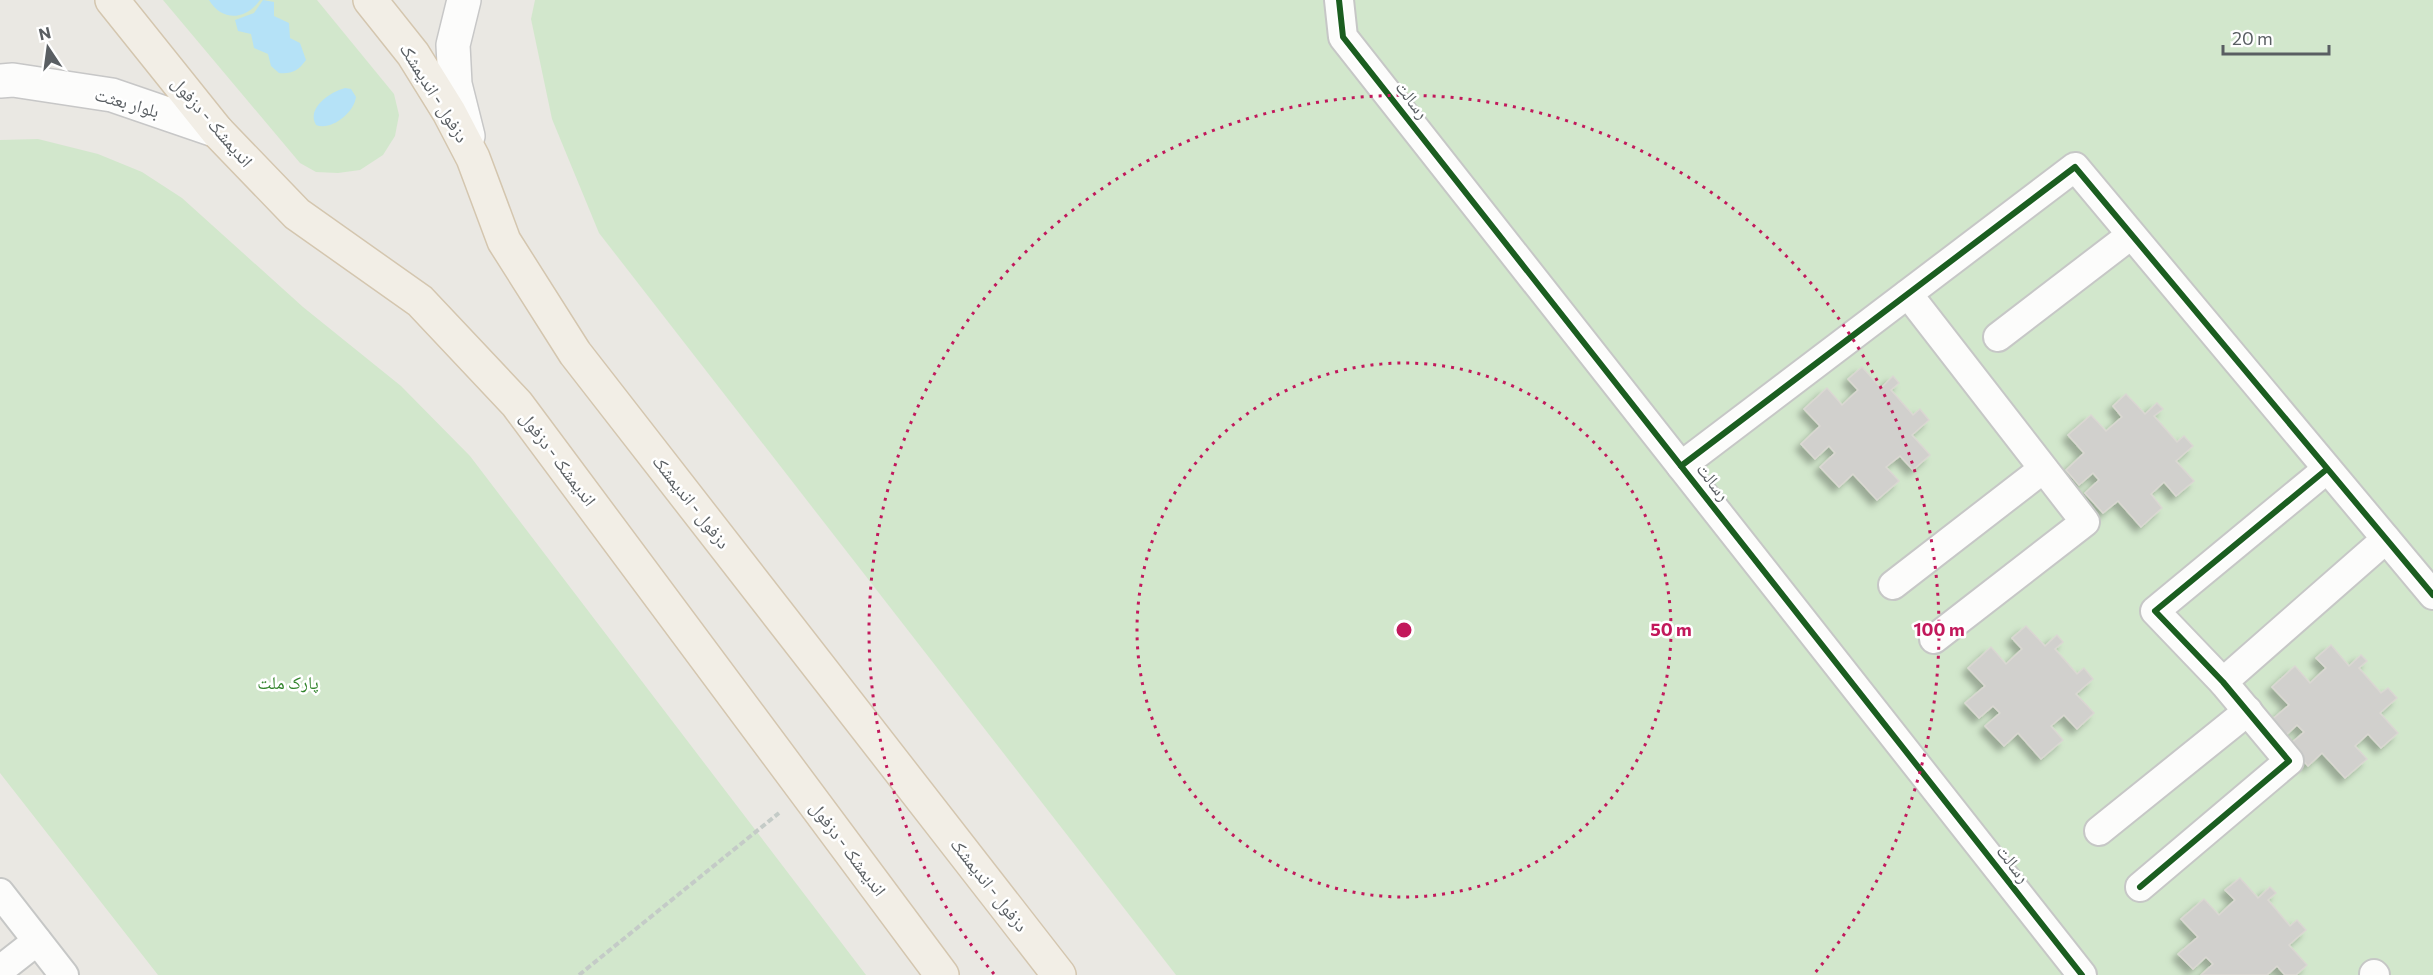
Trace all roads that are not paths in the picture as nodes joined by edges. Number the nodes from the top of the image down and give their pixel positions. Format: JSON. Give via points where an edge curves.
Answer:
{"nodes":[{"id":1,"x":112,"y":0,"type":"edge"},
{"id":2,"x":370,"y":0,"type":"edge"},
{"id":3,"x":464,"y":0,"type":"edge"},
{"id":4,"x":1339,"y":0,"type":"edge"},
{"id":5,"x":0,"y":81,"type":"edge"},
{"id":6,"x":217,"y":131,"type":"junction"},
{"id":7,"x":473,"y":158,"type":"junction"},
{"id":8,"x":2131,"y":235,"type":"junction"},
{"id":9,"x":1908,"y":294,"type":"junction"},
{"id":10,"x":1998,"y":337,"type":"dead end"},
{"id":11,"x":1681,"y":466,"type":"junction"},
{"id":12,"x":2043,"y":469,"type":"junction"},
{"id":13,"x":2327,"y":469,"type":"junction"},
{"id":14,"x":2386,"y":539,"type":"junction"},
{"id":15,"x":1893,"y":585,"type":"dead end"},
{"id":16,"x":2433,"y":595,"type":"edge"},
{"id":17,"x":1934,"y":639,"type":"dead end"},
{"id":18,"x":2223,"y":682,"type":"junction"},
{"id":19,"x":2248,"y":711,"type":"junction"},
{"id":20,"x":2099,"y":831,"type":"dead end"},
{"id":21,"x":2140,"y":887,"type":"dead end"},
{"id":22,"x":0,"y":893,"type":"edge"},
{"id":23,"x":37,"y":941,"type":"junction"},
{"id":24,"x":0,"y":970,"type":"edge"},
{"id":25,"x":64,"y":975,"type":"edge"},
{"id":26,"x":942,"y":975,"type":"edge"},
{"id":27,"x":1059,"y":975,"type":"edge"},
{"id":28,"x":2082,"y":975,"type":"edge"}],
"edges":[{"from":1,"to":6,"type":"main road","name":"اندیمشک - دزفول"},
{"from":2,"to":7,"type":"main road","name":"دزفول - اندیمشک","via":[[413,54]]},
{"from":3,"to":7,"type":"main road","via":[[453,45],[454,74]]},
{"from":4,"to":11,"type":"street","name":"رسالت","via":[[1342,37]]},
{"from":5,"to":6,"type":"main road","name":"بلوار بعثت","via":[[112,94]]},
{"from":6,"to":26,"type":"main road","name":"اندیمشک - دزفول","via":[[297,214],[420,301],[517,404]]},
{"from":7,"to":27,"type":"main road","name":"دزفول - اندیمشک","via":[[504,241],[575,353]]},
{"from":8,"to":9,"type":"street","via":[[2075,167]]},
{"from":8,"to":10,"type":"street"},
{"from":8,"to":13,"type":"street"},
{"from":9,"to":11,"type":"street"},
{"from":9,"to":12,"type":"street"},
{"from":11,"to":28,"type":"street","name":"رسالت"},
{"from":12,"to":15,"type":"street"},
{"from":12,"to":17,"type":"street","via":[[2085,522]]},
{"from":13,"to":14,"type":"street"},
{"from":13,"to":18,"type":"street","via":[[2155,611]]},
{"from":14,"to":16,"type":"street"},
{"from":14,"to":18,"type":"street"},
{"from":18,"to":19,"type":"street"},
{"from":19,"to":20,"type":"street"},
{"from":19,"to":21,"type":"street","via":[[2289,761]]},
{"from":22,"to":23,"type":"street"},
{"from":23,"to":24,"type":"street"},
{"from":23,"to":25,"type":"street"}]}
